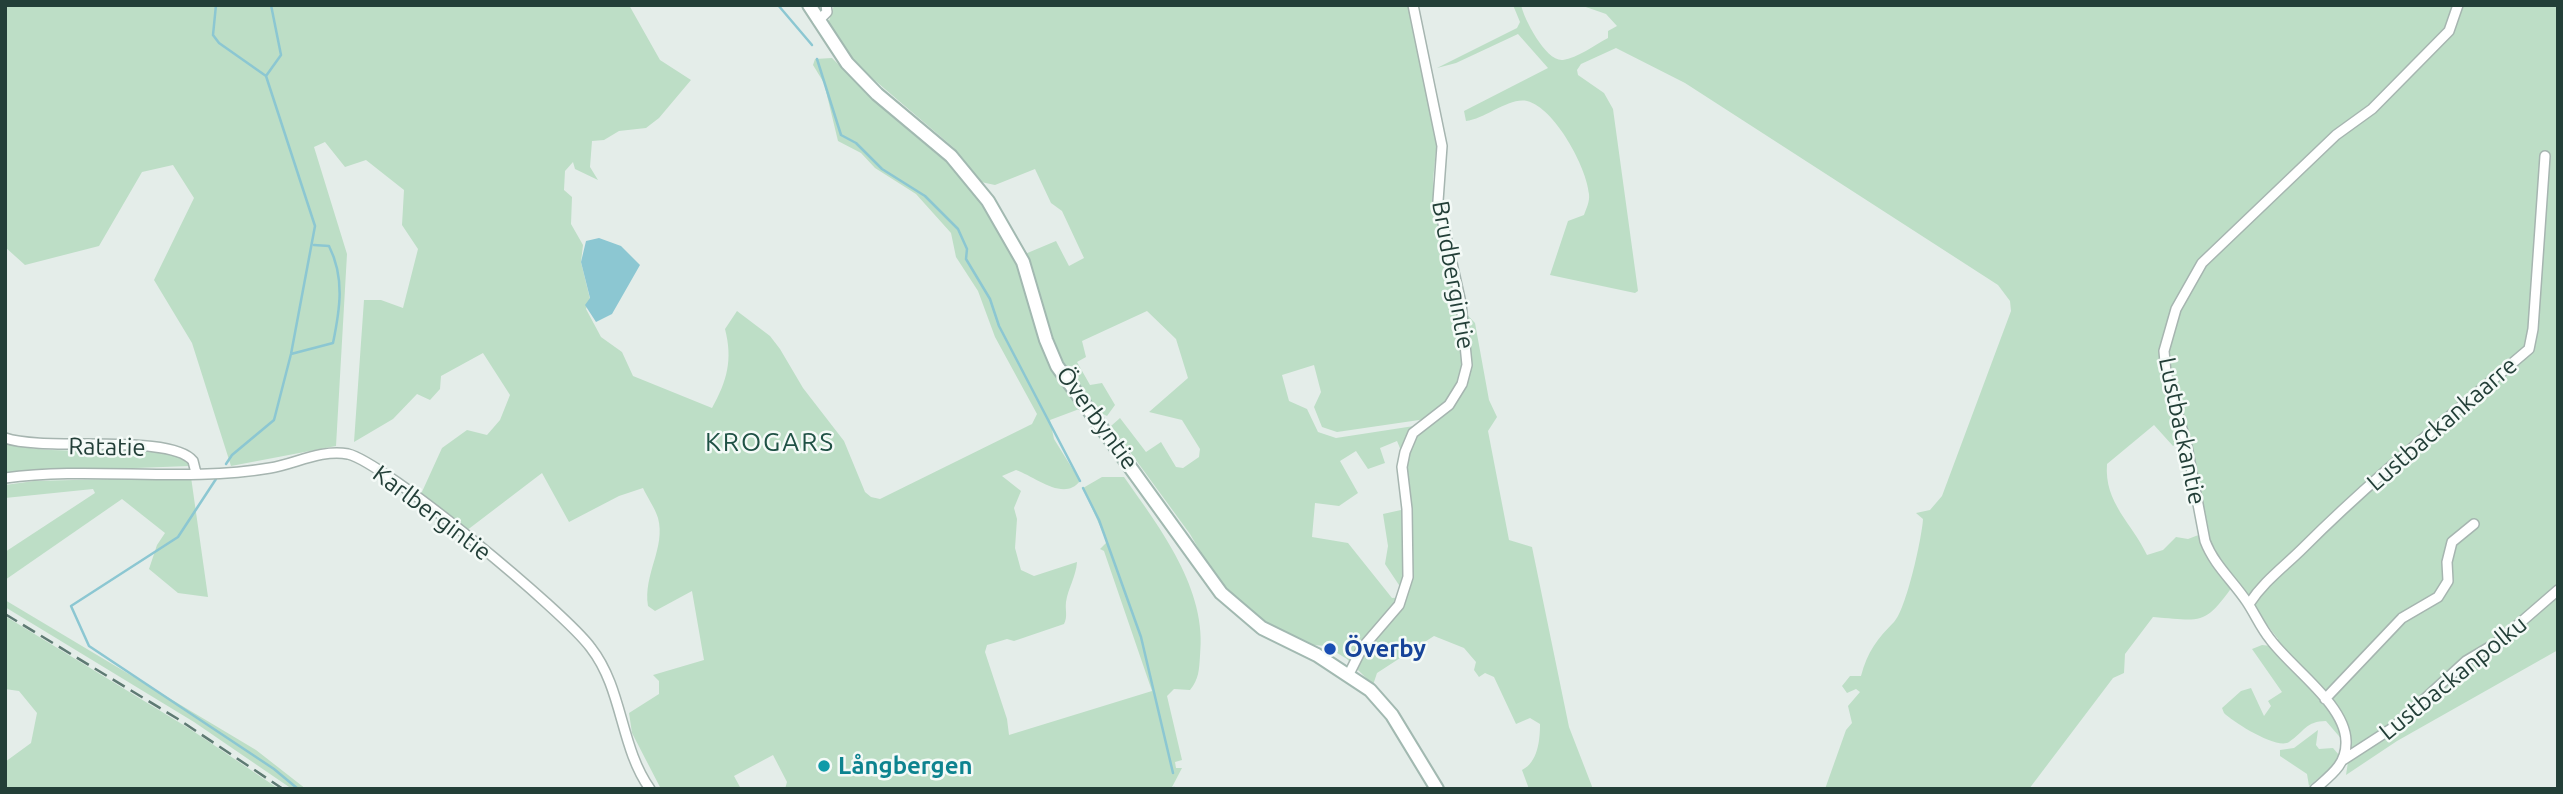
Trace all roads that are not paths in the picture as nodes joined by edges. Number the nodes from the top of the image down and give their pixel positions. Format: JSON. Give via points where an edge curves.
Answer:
{"nodes":[{"id":1,"x":809,"y":5,"type":"edge"},
{"id":2,"x":826,"y":5,"type":"edge"},
{"id":3,"x":1413,"y":5,"type":"edge"},
{"id":4,"x":2458,"y":5,"type":"edge"},
{"id":5,"x":818,"y":21,"type":"junction"},
{"id":6,"x":2545,"y":156,"type":"dead end"},
{"id":7,"x":5,"y":439,"type":"edge"},
{"id":8,"x":196,"y":473,"type":"junction"},
{"id":9,"x":5,"y":478,"type":"edge"},
{"id":10,"x":2474,"y":524,"type":"dead end"},
{"id":11,"x":2558,"y":590,"type":"edge"},
{"id":12,"x":2249,"y":604,"type":"junction"},
{"id":13,"x":1349,"y":674,"type":"junction"},
{"id":14,"x":2325,"y":699,"type":"junction"},
{"id":15,"x":2343,"y":760,"type":"junction"},
{"id":16,"x":650,"y":789,"type":"edge"},
{"id":17,"x":1437,"y":789,"type":"edge"},
{"id":18,"x":2315,"y":789,"type":"edge"}],
"edges":[{"from":1,"to":5,"type":"street","name":"Överbyntie"},
{"from":2,"to":5,"type":"street","via":[[827,12]]},
{"from":3,"to":13,"type":"street","name":"Brudbergintie","via":[[1443,146],[1438,201],[1461,303],[1467,365],[1449,405],[1413,433],[1405,452],[1408,577],[1399,606],[1362,648]]},
{"from":4,"to":12,"type":"street","name":"Lustbackantie","via":[[2449,31],[2399,82],[2336,135],[2202,263],[2168,328],[2166,373],[2187,446],[2204,541]]},
{"from":5,"to":13,"type":"street","name":"Överbyntie","via":[[847,63],[951,156],[988,201],[1023,262],[1057,366],[1211,581],[1252,622]]},
{"from":6,"to":12,"type":"street","name":"Lustbackankaarre","via":[[2529,349],[2332,519],[2262,583]]},
{"from":7,"to":8,"type":"street","name":"Ratatie","via":[[35,446],[116,445],[179,451],[193,461]]},
{"from":8,"to":9,"type":"street","name":"Karlbergintie"},
{"from":8,"to":16,"type":"street","name":"Karlbergintie","via":[[270,468],[320,454],[348,454],[381,470],[529,587],[592,648],[610,681],[631,751]]},
{"from":10,"to":14,"type":"street","via":[[2452,542],[2448,581],[2438,597],[2402,618]]},
{"from":11,"to":15,"type":"street","name":"Lustbackanpolku","via":[[2498,642],[2466,662],[2394,727]]},
{"from":12,"to":14,"type":"street","name":"Lustbackantie","via":[[2270,640]]},
{"from":13,"to":17,"type":"street","name":"Överbyntie","via":[[1392,715]]},
{"from":14,"to":15,"type":"street","name":"Lustbackantie","via":[[2344,728]]},
{"from":15,"to":18,"type":"street"}]}
